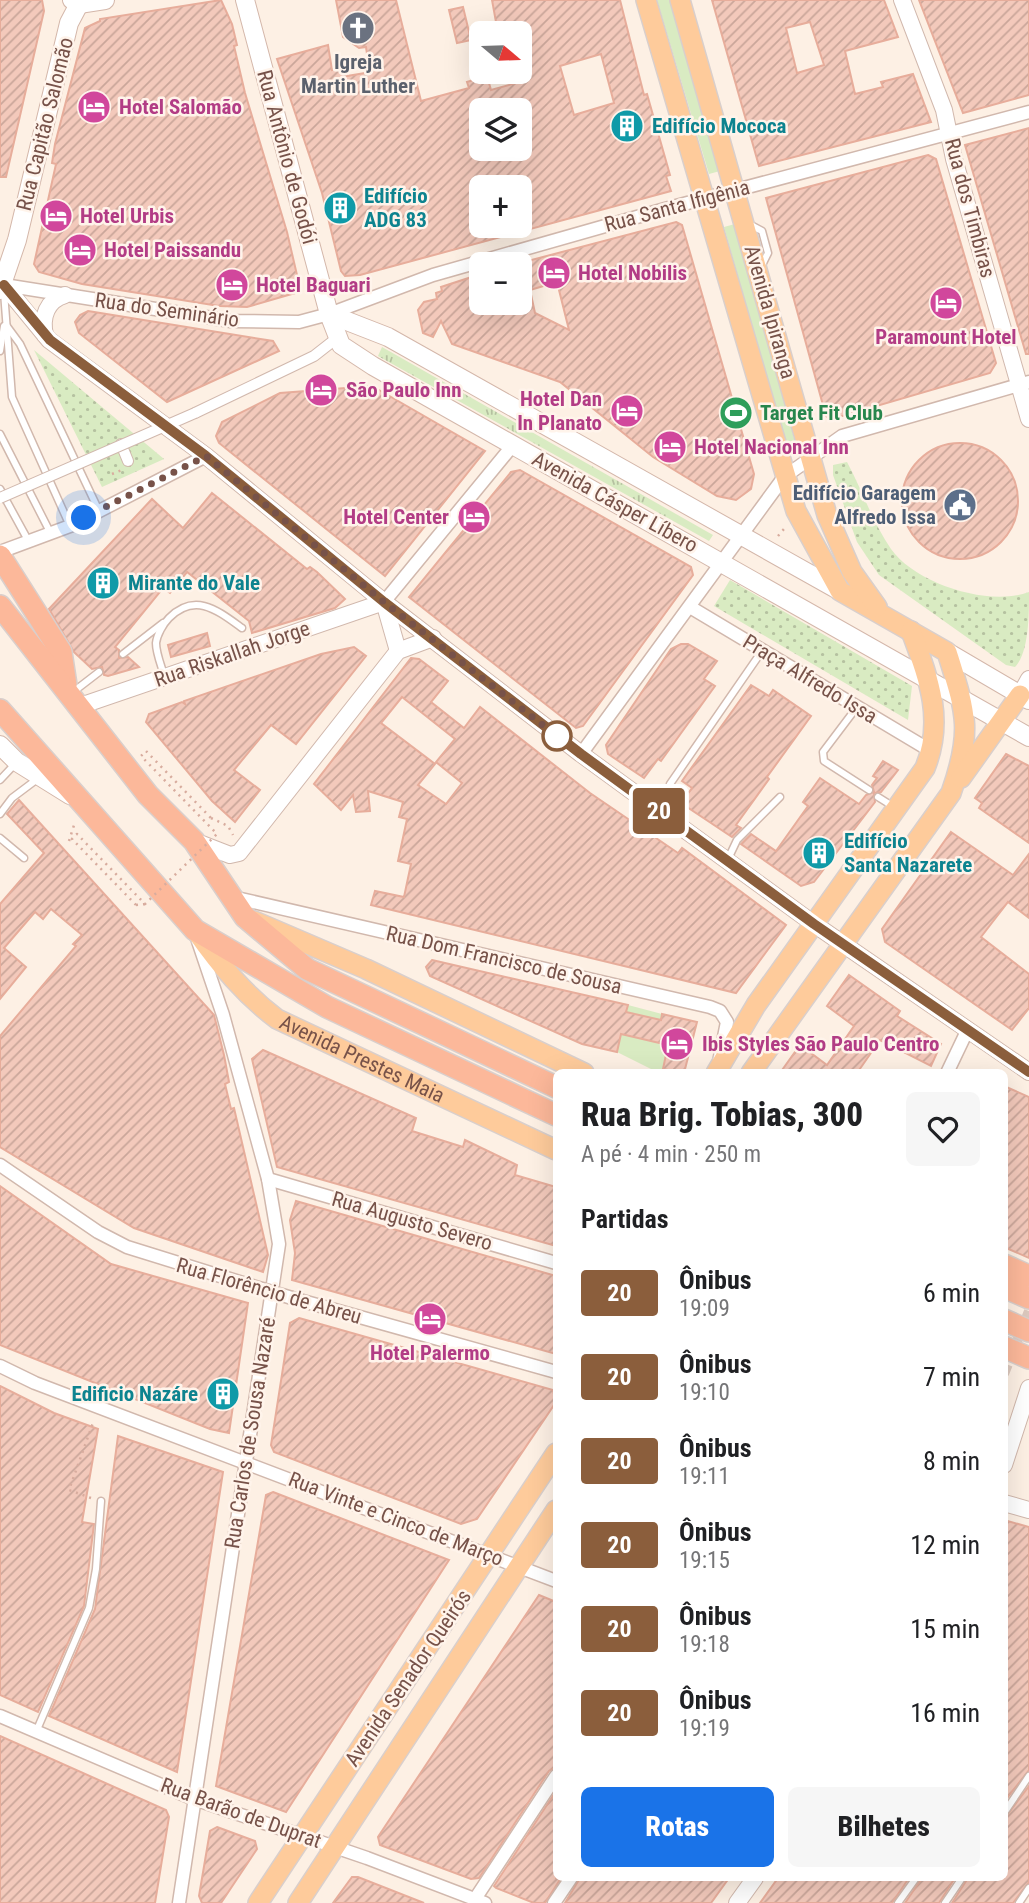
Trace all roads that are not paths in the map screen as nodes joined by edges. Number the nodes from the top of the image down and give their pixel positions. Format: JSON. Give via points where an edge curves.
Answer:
{"nodes":[{"id":1,"x":105,"y":0,"type":"edge"},
{"id":2,"x":245,"y":0,"type":"edge"},
{"id":3,"x":646,"y":0,"type":"edge"},
{"id":4,"x":680,"y":0,"type":"edge"},
{"id":5,"x":902,"y":0,"type":"edge"},
{"id":6,"x":76,"y":2,"type":"edge"},
{"id":7,"x":1029,"y":113,"type":"edge"},
{"id":8,"x":949,"y":133,"type":"junction"},
{"id":9,"x":735,"y":190,"type":"junction"},
{"id":10,"x":704,"y":198,"type":"junction"},
{"id":11,"x":2,"y":288,"type":"edge"},
{"id":12,"x":65,"y":295,"type":"junction"},
{"id":13,"x":329,"y":314,"type":"junction"},
{"id":14,"x":2,"y":326,"type":"edge"},
{"id":15,"x":45,"y":335,"type":"junction"},
{"id":16,"x":337,"y":338,"type":"junction"},
{"id":17,"x":0,"y":351,"type":"edge"},
{"id":18,"x":1025,"y":384,"type":"edge"},
{"id":19,"x":1029,"y":419,"type":"edge"},
{"id":20,"x":0,"y":434,"type":"edge"},
{"id":21,"x":121,"y":444,"type":"junction"},
{"id":22,"x":513,"y":445,"type":"junction"},
{"id":23,"x":206,"y":456,"type":"junction"},
{"id":24,"x":812,"y":458,"type":"junction"},
{"id":25,"x":128,"y":461,"type":"dead end"},
{"id":26,"x":784,"y":477,"type":"junction"},
{"id":27,"x":0,"y":489,"type":"edge"},
{"id":28,"x":0,"y":499,"type":"edge"},
{"id":29,"x":99,"y":511,"type":"junction"},
{"id":30,"x":69,"y":526,"type":"junction"},
{"id":31,"x":51,"y":534,"type":"junction"},
{"id":32,"x":741,"y":537,"type":"junction"},
{"id":33,"x":29,"y":542,"type":"junction"},
{"id":34,"x":0,"y":554,"type":"edge"},
{"id":35,"x":723,"y":562,"type":"junction"},
{"id":36,"x":840,"y":591,"type":"junction"},
{"id":37,"x":384,"y":602,"type":"junction"},
{"id":38,"x":0,"y":606,"type":"edge"},
{"id":39,"x":690,"y":607,"type":"junction"},
{"id":40,"x":883,"y":614,"type":"junction"},
{"id":41,"x":164,"y":622,"type":"junction"},
{"id":42,"x":242,"y":628,"type":"dead end"},
{"id":43,"x":911,"y":631,"type":"junction"},
{"id":44,"x":433,"y":638,"type":"junction"},
{"id":45,"x":762,"y":651,"type":"junction"},
{"id":46,"x":398,"y":652,"type":"junction"},
{"id":47,"x":947,"y":652,"type":"junction"},
{"id":48,"x":123,"y":654,"type":"dead end"},
{"id":49,"x":99,"y":672,"type":"dead end"},
{"id":50,"x":164,"y":677,"type":"junction"},
{"id":51,"x":930,"y":680,"type":"junction"},
{"id":52,"x":1026,"y":691,"type":"edge"},
{"id":53,"x":73,"y":695,"type":"junction"},
{"id":54,"x":961,"y":697,"type":"junction"},
{"id":55,"x":857,"y":707,"type":"junction"},
{"id":56,"x":0,"y":710,"type":"edge"},
{"id":57,"x":1002,"y":722,"type":"junction"},
{"id":58,"x":1029,"y":737,"type":"edge"},
{"id":59,"x":0,"y":744,"type":"edge"},
{"id":60,"x":930,"y":751,"type":"junction"},
{"id":61,"x":581,"y":754,"type":"junction"},
{"id":62,"x":17,"y":762,"type":"junction"},
{"id":63,"x":41,"y":776,"type":"junction"},
{"id":64,"x":0,"y":780,"type":"edge"},
{"id":65,"x":670,"y":784,"type":"dead end"},
{"id":66,"x":869,"y":790,"type":"dead end"},
{"id":67,"x":950,"y":793,"type":"junction"},
{"id":68,"x":780,"y":797,"type":"dead end"},
{"id":69,"x":878,"y":797,"type":"dead end"},
{"id":70,"x":82,"y":803,"type":"junction"},
{"id":71,"x":896,"y":809,"type":"junction"},
{"id":72,"x":0,"y":814,"type":"edge"},
{"id":73,"x":0,"y":838,"type":"edge"},
{"id":74,"x":194,"y":841,"type":"junction"},
{"id":75,"x":24,"y":858,"type":"dead end"},
{"id":76,"x":727,"y":860,"type":"junction"},
{"id":77,"x":228,"y":896,"type":"junction"},
{"id":78,"x":245,"y":917,"type":"junction"},
{"id":79,"x":814,"y":924,"type":"junction"},
{"id":80,"x":195,"y":930,"type":"junction"},
{"id":81,"x":842,"y":943,"type":"junction"},
{"id":82,"x":968,"y":1029,"type":"junction"},
{"id":83,"x":576,"y":1069,"type":"edge"},
{"id":84,"x":717,"y":1069,"type":"edge"},
{"id":85,"x":718,"y":1069,"type":"edge"},
{"id":86,"x":754,"y":1069,"type":"edge"},
{"id":87,"x":949,"y":1069,"type":"edge"},
{"id":88,"x":1029,"y":1072,"type":"edge"},
{"id":89,"x":553,"y":1086,"type":"edge"},
{"id":90,"x":553,"y":1114,"type":"edge"},
{"id":91,"x":553,"y":1149,"type":"edge"},
{"id":92,"x":0,"y":1166,"type":"edge"},
{"id":93,"x":268,"y":1179,"type":"junction"},
{"id":94,"x":553,"y":1262,"type":"edge"},
{"id":95,"x":1008,"y":1267,"type":"edge"},
{"id":96,"x":1029,"y":1276,"type":"edge"},
{"id":97,"x":1008,"y":1289,"type":"edge"},
{"id":98,"x":1029,"y":1298,"type":"edge"},
{"id":99,"x":1008,"y":1322,"type":"edge"},
{"id":100,"x":1029,"y":1331,"type":"edge"},
{"id":101,"x":1008,"y":1349,"type":"edge"},
{"id":102,"x":1029,"y":1358,"type":"edge"},
{"id":103,"x":0,"y":1366,"type":"edge"},
{"id":104,"x":553,"y":1371,"type":"edge"},
{"id":105,"x":1029,"y":1388,"type":"edge"},
{"id":106,"x":1008,"y":1453,"type":"edge"},
{"id":107,"x":553,"y":1458,"type":"edge"},
{"id":108,"x":246,"y":1462,"type":"junction"},
{"id":109,"x":101,"y":1501,"type":"road end"},
{"id":110,"x":1008,"y":1504,"type":"edge"},
{"id":111,"x":1029,"y":1510,"type":"edge"},
{"id":112,"x":553,"y":1515,"type":"edge"},
{"id":113,"x":489,"y":1555,"type":"junction"},
{"id":114,"x":519,"y":1567,"type":"junction"},
{"id":115,"x":553,"y":1580,"type":"edge"},
{"id":116,"x":0,"y":1716,"type":"edge"},
{"id":117,"x":36,"y":1732,"type":"junction"},
{"id":118,"x":1029,"y":1776,"type":"edge"},
{"id":119,"x":553,"y":1781,"type":"edge"},
{"id":120,"x":194,"y":1800,"type":"junction"},
{"id":121,"x":1008,"y":1807,"type":"edge"},
{"id":122,"x":302,"y":1836,"type":"junction"},
{"id":123,"x":334,"y":1847,"type":"junction"},
{"id":124,"x":569,"y":1881,"type":"edge"},
{"id":125,"x":753,"y":1881,"type":"edge"},
{"id":126,"x":914,"y":1881,"type":"edge"},
{"id":127,"x":960,"y":1881,"type":"edge"},
{"id":128,"x":1029,"y":1888,"type":"edge"},
{"id":129,"x":480,"y":1901,"type":"edge"},
{"id":130,"x":178,"y":1903,"type":"edge"},
{"id":131,"x":258,"y":1903,"type":"edge"},
{"id":132,"x":298,"y":1903,"type":"edge"},
{"id":133,"x":554,"y":1903,"type":"edge"},
{"id":134,"x":737,"y":1903,"type":"edge"},
{"id":135,"x":898,"y":1903,"type":"edge"},
{"id":136,"x":945,"y":1903,"type":"edge"},
{"id":137,"x":1019,"y":1903,"type":"edge"}],
"edges":[{"from":1,"to":6,"type":"main road"},
{"from":2,"to":13,"type":"main road","name":"Rua Antônio de Godói"},
{"from":3,"to":10,"type":"main road","name":"Avenida Ipiranga"},
{"from":4,"to":9,"type":"main road","name":"Avenida Ipiranga"},
{"from":5,"to":8,"type":"street","name":"Rua dos Timbiras"},
{"from":6,"to":11,"type":"main road","name":"Rua Capitão Salomão"},
{"from":7,"to":8,"type":"street","name":"Rua Santa Ifigênia"},
{"from":8,"to":9,"type":"street","name":"Rua Santa Ifigênia"},
{"from":8,"to":18,"type":"street","name":"Rua dos Timbiras"},
{"from":9,"to":10,"type":"street","name":"Rua Santa Ifigênia"},
{"from":9,"to":24,"type":"main road","name":"Avenida Ipiranga"},
{"from":10,"to":13,"type":"street","name":"Rua Santa Ifigênia","via":[[433,275]]},
{"from":10,"to":26,"type":"main road","name":"Avenida Ipiranga"},
{"from":11,"to":12,"type":"street","name":"Rua do Seminário"},
{"from":11,"to":14,"type":"lane"},
{"from":11,"to":15,"type":"street"},
{"from":12,"to":13,"type":"street","name":"Rua do Seminário","via":[[230,321],[299,322]]},
{"from":12,"to":15,"type":"street","via":[[49,306],[43,320]]},
{"from":13,"to":16,"type":"main road"},
{"from":13,"to":32,"type":"main road","name":"Avenida Cásper Líbero","via":[[388,337]]},
{"from":14,"to":17,"type":"lane"},
{"from":14,"to":29,"type":"lane","via":[[20,344]]},
{"from":14,"to":30,"type":"lane","via":[[12,397]]},
{"from":15,"to":23,"type":"street"},
{"from":16,"to":21,"type":"street","bridge":true,"via":[[314,356]]},
{"from":16,"to":22,"type":"main road","name":"Avenida Cásper Líbero","via":[[373,366]]},
{"from":18,"to":19,"type":"street","name":"Rua dos Timbiras"},
{"from":18,"to":24,"type":"street","via":[[842,436]]},
{"from":20,"to":31,"type":"lane"},
{"from":21,"to":25,"type":"street"},
{"from":21,"to":28,"type":"street","bridge":true},
{"from":22,"to":35,"type":"main road","name":"Avenida Cásper Líbero"},
{"from":22,"to":37,"type":"street"},
{"from":23,"to":29,"type":"street"},
{"from":23,"to":37,"type":"street"},
{"from":24,"to":26,"type":"street"},
{"from":24,"to":40,"type":"main road","name":"Avenida Ipiranga","via":[[827,515],[852,572]]},
{"from":26,"to":32,"type":"street"},
{"from":26,"to":36,"type":"main road","name":"Avenida Ipiranga","via":[[796,511]]},
{"from":27,"to":33,"type":"lane"},
{"from":29,"to":30,"type":"street"},
{"from":30,"to":31,"type":"street"},
{"from":31,"to":33,"type":"street"},
{"from":32,"to":35,"type":"street"},
{"from":32,"to":36,"type":"main road","name":"Avenida Cásper Líbero"},
{"from":33,"to":34,"type":"street"},
{"from":34,"to":53,"type":"highway","via":[[61,652]]},
{"from":35,"to":39,"type":"street"},
{"from":35,"to":51,"type":"main road","name":"Avenida Cásper Líbero"},
{"from":36,"to":40,"type":"main road","name":"Avenida Cásper Líbero"},
{"from":37,"to":44,"type":"street"},
{"from":37,"to":46,"type":"street"},
{"from":37,"to":50,"type":"street","name":"Rua Riskallah Jorge"},
{"from":38,"to":53,"type":"highway"},
{"from":39,"to":45,"type":"street","name":"Praça Alfredo Issa"},
{"from":39,"to":61,"type":"street"},
{"from":40,"to":43,"type":"main road","name":"Avenida Cásper Líbero"},
{"from":41,"to":42,"type":"lane","via":[[179,607],[197,604],[219,611]]},
{"from":41,"to":48,"type":"lane"},
{"from":41,"to":50,"type":"lane","via":[[156,641]]},
{"from":43,"to":47,"type":"main road","name":"Avenida Cásper Líbero"},
{"from":43,"to":51,"type":"main road"},
{"from":44,"to":46,"type":"street"},
{"from":44,"to":61,"type":"street"},
{"from":45,"to":55,"type":"street","name":"Praça Alfredo Issa"},
{"from":45,"to":65,"type":"lane"},
{"from":46,"to":74,"type":"street","via":[[243,849],[230,855]]},
{"from":47,"to":52,"type":"main road","name":"Avenida Cásper Líbero"},
{"from":47,"to":54,"type":"main road"},
{"from":49,"to":53,"type":"lane"},
{"from":50,"to":53,"type":"street","name":"Rua Riskallah Jorge"},
{"from":51,"to":54,"type":"main road","name":"Avenida Cásper Líbero"},
{"from":51,"to":60,"type":"main road","via":[[935,711]]},
{"from":52,"to":57,"type":"main road"},
{"from":53,"to":74,"type":"highway","via":[[148,795]]},
{"from":54,"to":57,"type":"main road","name":"Avenida Cásper Líbero"},
{"from":54,"to":67,"type":"main road","via":[[966,739]]},
{"from":55,"to":60,"type":"street","name":"Praça Alfredo Issa"},
{"from":55,"to":66,"type":"lane","via":[[823,752],[824,761]]},
{"from":56,"to":70,"type":"highway","name":"Avenida Prestes Maia"},
{"from":57,"to":58,"type":"main road","name":"Avenida Cásper Líbero"},
{"from":57,"to":67,"type":"main road"},
{"from":59,"to":62,"type":"main road","name":"Avenida Prestes Maia"},
{"from":60,"to":71,"type":"main road","via":[[925,768]]},
{"from":61,"to":76,"type":"street"},
{"from":62,"to":63,"type":"main road","name":"Avenida Prestes Maia"},
{"from":62,"to":64,"type":"lane"},
{"from":63,"to":70,"type":"main road","name":"Avenida Prestes Maia"},
{"from":63,"to":72,"type":"lane","via":[[12,798]]},
{"from":67,"to":81,"type":"main road"},
{"from":68,"to":76,"type":"lane","via":[[737,840]]},
{"from":69,"to":71,"type":"lane"},
{"from":70,"to":80,"type":"highway","name":"Avenida Prestes Maia"},
{"from":71,"to":79,"type":"main road"},
{"from":73,"to":75,"type":"lane"},
{"from":74,"to":77,"type":"highway"},
{"from":76,"to":79,"type":"street"},
{"from":77,"to":78,"type":"highway"},
{"from":77,"to":84,"type":"street","name":"Rua Dom Francisco de Sousa","via":[[710,1007],[727,1022]]},
{"from":78,"to":83,"type":"main road"},
{"from":78,"to":89,"type":"highway","via":[[307,969]]},
{"from":79,"to":81,"type":"street"},
{"from":79,"to":85,"type":"main road","via":[[756,1005]]},
{"from":80,"to":90,"type":"highway","name":"Avenida Prestes Maia","via":[[327,1007]]},
{"from":80,"to":91,"type":"main road","name":"Avenida Prestes Maia","via":[[221,967],[278,1019]]},
{"from":80,"to":93,"type":"street","name":"Rua Carlos de Sousa Nazaré"},
{"from":81,"to":82,"type":"street"},
{"from":81,"to":86,"type":"main road"},
{"from":82,"to":87,"type":"street"},
{"from":82,"to":88,"type":"street"},
{"from":92,"to":104,"type":"street","name":"Rua Florêncio de Abreu","bridge":true,"via":[[127,1247]]},
{"from":93,"to":94,"type":"street","name":"Rua Augusto Severo"},
{"from":93,"to":108,"type":"street","name":"Rua Carlos de Sousa Nazaré","via":[[279,1244]]},
{"from":95,"to":96,"type":"highway"},
{"from":97,"to":98,"type":"highway"},
{"from":99,"to":100,"type":"highway"},
{"from":101,"to":102,"type":"highway"},
{"from":103,"to":108,"type":"street","name":"Rua Vinte e Cinco de Março"},
{"from":105,"to":106,"type":"street"},
{"from":107,"to":113,"type":"main road","name":"Avenida Senador Queirós"},
{"from":108,"to":113,"type":"street","name":"Rua Vinte e Cinco de Março"},
{"from":108,"to":120,"type":"street","name":"Rua Carlos de Sousa Nazaré"},
{"from":109,"to":117,"type":"lane","via":[[89,1608]]},
{"from":110,"to":111,"type":"street"},
{"from":112,"to":114,"type":"main road","name":"Avenida Senador Queirós"},
{"from":113,"to":114,"type":"street","name":"Rua Vinte e Cinco de Março"},
{"from":113,"to":122,"type":"main road","name":"Avenida Senador Queirós"},
{"from":114,"to":115,"type":"street","name":"Rua Vinte e Cinco de Março"},
{"from":114,"to":123,"type":"main road","name":"Avenida Senador Queirós"},
{"from":116,"to":117,"type":"street","name":"Rua Barão de Duprat"},
{"from":117,"to":120,"type":"street","name":"Rua Barão de Duprat"},
{"from":118,"to":121,"type":"lane"},
{"from":119,"to":129,"type":"street"},
{"from":120,"to":122,"type":"street","name":"Rua Barão de Duprat"},
{"from":120,"to":130,"type":"street","name":"Rua Carlos de Sousa Nazaré"},
{"from":122,"to":123,"type":"street","name":"Rua Barão de Duprat"},
{"from":122,"to":131,"type":"main road","name":"Avenida Senador Queirós"},
{"from":123,"to":129,"type":"street","name":"Rua Barão de Duprat"},
{"from":123,"to":132,"type":"main road","name":"Avenida Senador Queirós"},
{"from":124,"to":133,"type":"street"},
{"from":125,"to":134,"type":"street"},
{"from":126,"to":135,"type":"lane"},
{"from":127,"to":136,"type":"lane"},
{"from":128,"to":137,"type":"lane"}]}
